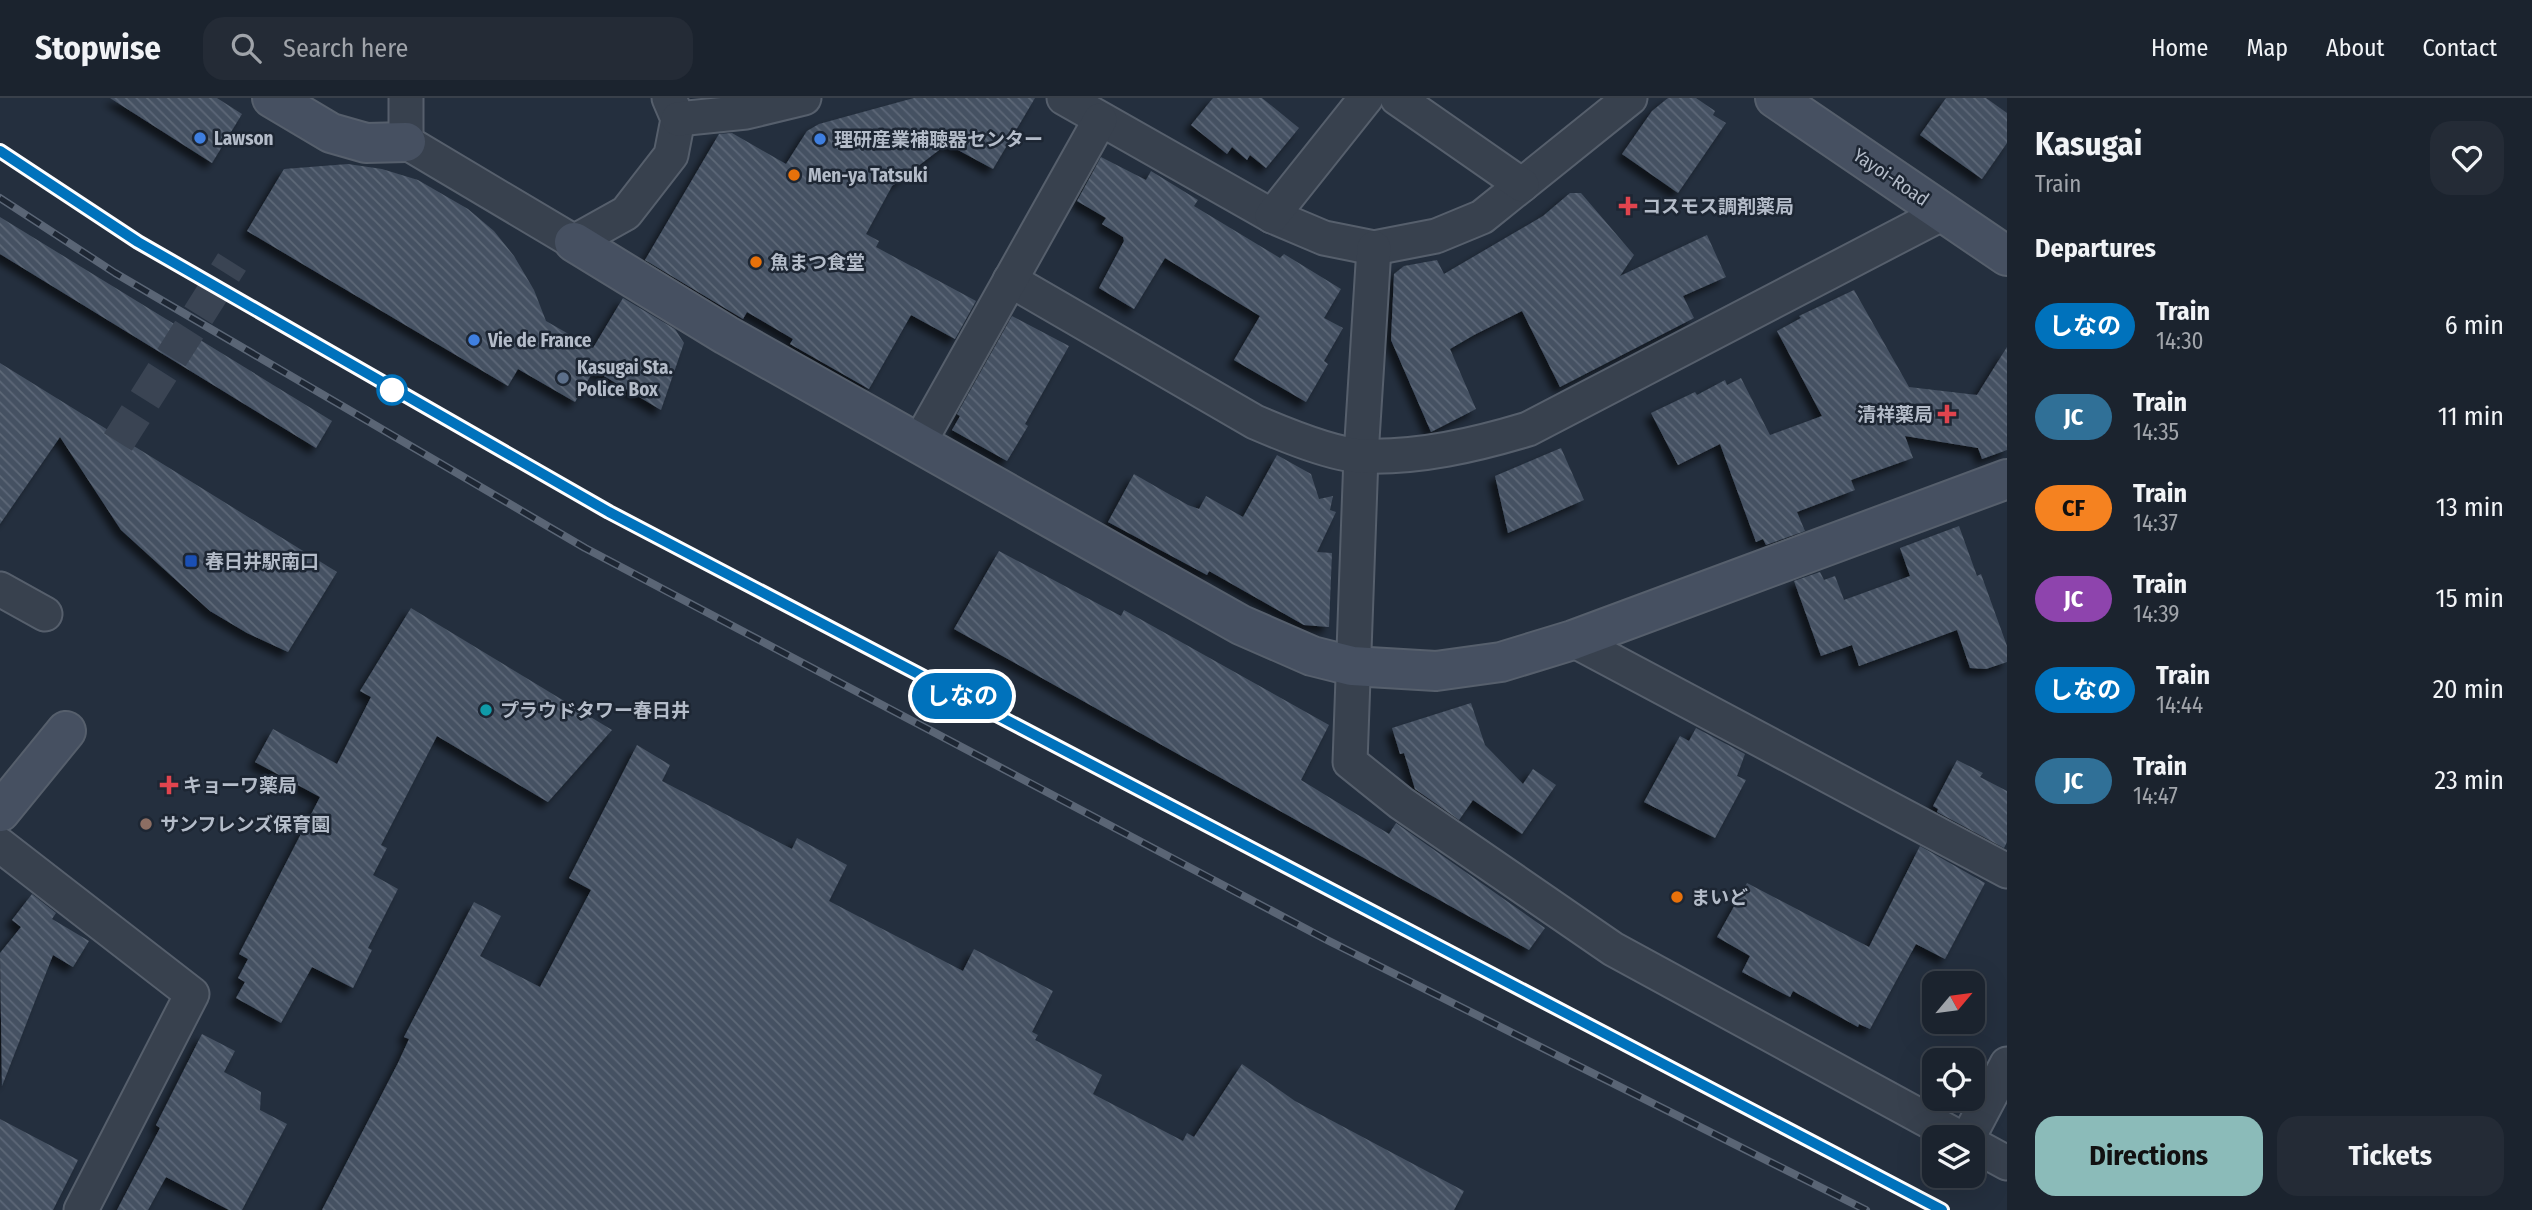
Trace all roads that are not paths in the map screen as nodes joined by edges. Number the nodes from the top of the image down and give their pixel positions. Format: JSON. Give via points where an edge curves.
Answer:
{"nodes":[{"id":1,"x":272,"y":98,"type":"edge"},
{"id":2,"x":405,"y":98,"type":"edge"},
{"id":3,"x":804,"y":98,"type":"edge"},
{"id":4,"x":1064,"y":98,"type":"edge"},
{"id":5,"x":1366,"y":98,"type":"edge"},
{"id":6,"x":1396,"y":98,"type":"edge"},
{"id":7,"x":1630,"y":98,"type":"edge"},
{"id":8,"x":1775,"y":98,"type":"edge"},
{"id":9,"x":673,"y":109,"type":"edge"},
{"id":10,"x":1100,"y":120,"type":"junction"},
{"id":11,"x":406,"y":142,"type":"junction"},
{"id":12,"x":1522,"y":185,"type":"junction"},
{"id":13,"x":1943,"y":213,"type":"junction"},
{"id":14,"x":1272,"y":216,"type":"junction"},
{"id":15,"x":574,"y":242,"type":"junction"},
{"id":16,"x":1374,"y":248,"type":"junction"},
{"id":17,"x":2007,"y":256,"type":"edge"},
{"id":18,"x":1010,"y":280,"type":"junction"},
{"id":19,"x":919,"y":443,"type":"junction"},
{"id":20,"x":1361,"y":456,"type":"junction"},
{"id":21,"x":2007,"y":480,"type":"edge"},
{"id":22,"x":0,"y":589,"type":"edge"},
{"id":23,"x":45,"y":614,"type":"dead end"},
{"id":24,"x":1573,"y":640,"type":"junction"},
{"id":25,"x":1352,"y":666,"type":"junction"},
{"id":26,"x":66,"y":731,"type":"dead end"},
{"id":27,"x":0,"y":811,"type":"edge"},
{"id":28,"x":0,"y":845,"type":"edge"},
{"id":29,"x":2007,"y":871,"type":"edge"},
{"id":30,"x":2007,"y":1064,"type":"edge"},
{"id":31,"x":1936,"y":1125,"type":"edge"},
{"id":32,"x":1975,"y":1125,"type":"edge"},
{"id":33,"x":1985,"y":1151,"type":"edge"},
{"id":34,"x":2007,"y":1163,"type":"edge"},
{"id":35,"x":81,"y":1210,"type":"edge"}],
"edges":[{"from":1,"to":11,"type":"street","via":[[331,133],[366,144]]},
{"from":2,"to":11,"type":"street"},
{"from":3,"to":9,"type":"street","via":[[746,112]]},
{"from":4,"to":10,"type":"street"},
{"from":5,"to":14,"type":"street"},
{"from":6,"to":12,"type":"street"},
{"from":7,"to":12,"type":"street"},
{"from":8,"to":13,"type":"street","name":"Yayoi-Road"},
{"from":9,"to":15,"type":"street","via":[[671,155],[626,213]]},
{"from":10,"to":14,"type":"street"},
{"from":10,"to":18,"type":"street"},
{"from":11,"to":15,"type":"street"},
{"from":12,"to":16,"type":"street","via":[[1482,217],[1436,236]]},
{"from":13,"to":17,"type":"street","name":"Yayoi-Road"},
{"from":13,"to":20,"type":"street","via":[[1528,429],[1473,445]]},
{"from":14,"to":16,"type":"street","via":[[1324,238]]},
{"from":15,"to":19,"type":"street","via":[[726,335]]},
{"from":16,"to":20,"type":"street"},
{"from":18,"to":19,"type":"street"},
{"from":18,"to":20,"type":"street","via":[[1255,422]]},
{"from":19,"to":25,"type":"street","via":[[1241,625],[1312,656]]},
{"from":20,"to":25,"type":"street"},
{"from":21,"to":24,"type":"street"},
{"from":22,"to":23,"type":"street"},
{"from":24,"to":25,"type":"street","via":[[1500,662],[1436,671]]},
{"from":24,"to":29,"type":"street"},
{"from":25,"to":31,"type":"street","via":[[1350,762],[1401,803],[1613,948]]},
{"from":26,"to":27,"type":"street"},
{"from":28,"to":35,"type":"street","via":[[192,994]]},
{"from":30,"to":32,"type":"street"},
{"from":33,"to":34,"type":"street"}]}
